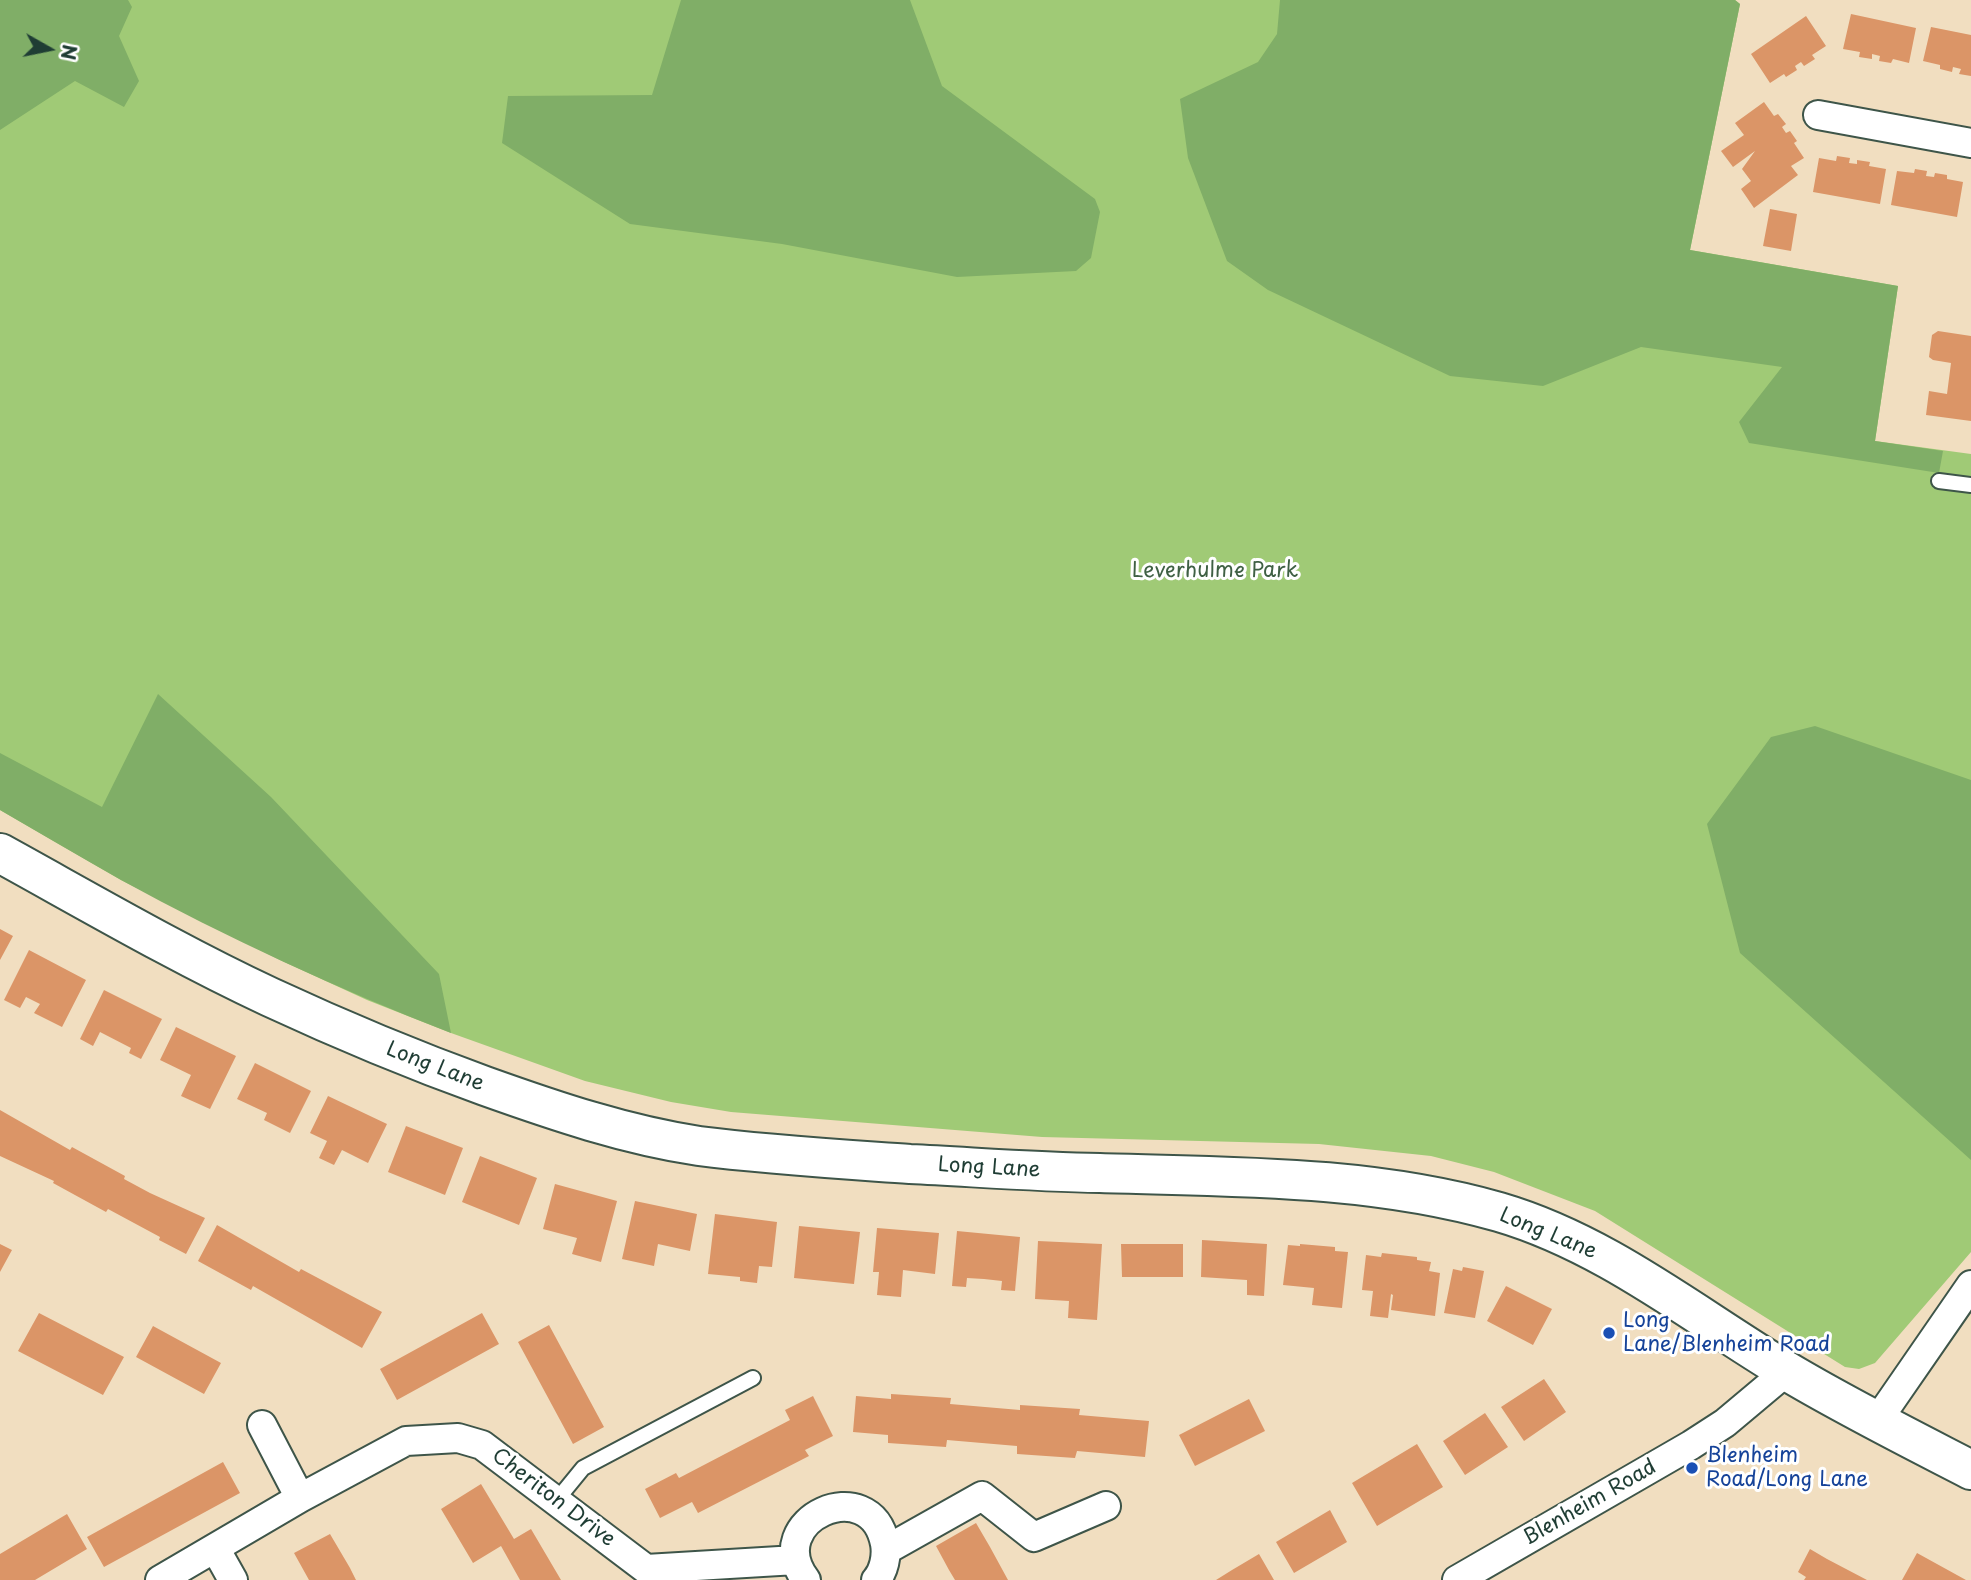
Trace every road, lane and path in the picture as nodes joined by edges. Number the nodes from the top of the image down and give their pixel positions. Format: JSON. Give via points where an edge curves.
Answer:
{"nodes":[{"id":1,"x":1818,"y":116,"type":"dead end"},
{"id":2,"x":1971,"y":143,"type":"edge"},
{"id":3,"x":1939,"y":481,"type":"dead end"},
{"id":4,"x":1971,"y":485,"type":"edge"},
{"id":5,"x":0,"y":853,"type":"edge"},
{"id":6,"x":1971,"y":1284,"type":"edge"},
{"id":7,"x":1787,"y":1371,"type":"junction"},
{"id":8,"x":753,"y":1378,"type":"dead end"},
{"id":9,"x":1877,"y":1422,"type":"junction"},
{"id":10,"x":262,"y":1425,"type":"dead end"},
{"id":11,"x":1971,"y":1470,"type":"edge"},
{"id":12,"x":300,"y":1497,"type":"junction"},
{"id":13,"x":556,"y":1500,"type":"junction"},
{"id":14,"x":1106,"y":1506,"type":"dead end"},
{"id":15,"x":215,"y":1548,"type":"junction"},
{"id":16,"x":886,"y":1550,"type":"junction"},
{"id":17,"x":801,"y":1570,"type":"edge"},
{"id":18,"x":645,"y":1574,"type":"edge"},
{"id":19,"x":160,"y":1580,"type":"edge"},
{"id":20,"x":233,"y":1580,"type":"edge"},
{"id":21,"x":876,"y":1580,"type":"edge"},
{"id":22,"x":1457,"y":1580,"type":"edge"}],
"edges":[{"from":1,"to":2,"type":"street"},
{"from":3,"to":4,"type":"lane"},
{"from":5,"to":7,"type":"street","name":"Long Lane","via":[[267,996],[460,1077],[601,1124],[695,1145],[799,1157],[1272,1179],[1444,1198],[1502,1213],[1601,1254]]},
{"from":6,"to":9,"type":"street"},
{"from":7,"to":9,"type":"street","name":"Long Lane"},
{"from":7,"to":22,"type":"street","name":"Blenheim Road","via":[[1702,1438]]},
{"from":8,"to":13,"type":"lane","via":[[583,1468]]},
{"from":9,"to":11,"type":"street","name":"Long Lane"},
{"from":10,"to":12,"type":"street"},
{"from":12,"to":13,"type":"street","name":"Cheriton Drive","via":[[406,1441],[458,1438],[482,1445]]},
{"from":12,"to":15,"type":"street","name":"Cheriton Drive"},
{"from":13,"to":18,"type":"street","name":"Cheriton Drive"},
{"from":14,"to":16,"type":"street","via":[[1034,1537],[982,1496]]},
{"from":15,"to":19,"type":"street","name":"Cheriton Drive"},
{"from":15,"to":20,"type":"street"},
{"from":16,"to":17,"type":"street","name":"Cheriton Drive","via":[[883,1534],[872,1518],[838,1506],[806,1522],[795,1551]]},
{"from":16,"to":21,"type":"street"},
{"from":17,"to":18,"type":"street","name":"Cheriton Drive"}]}
